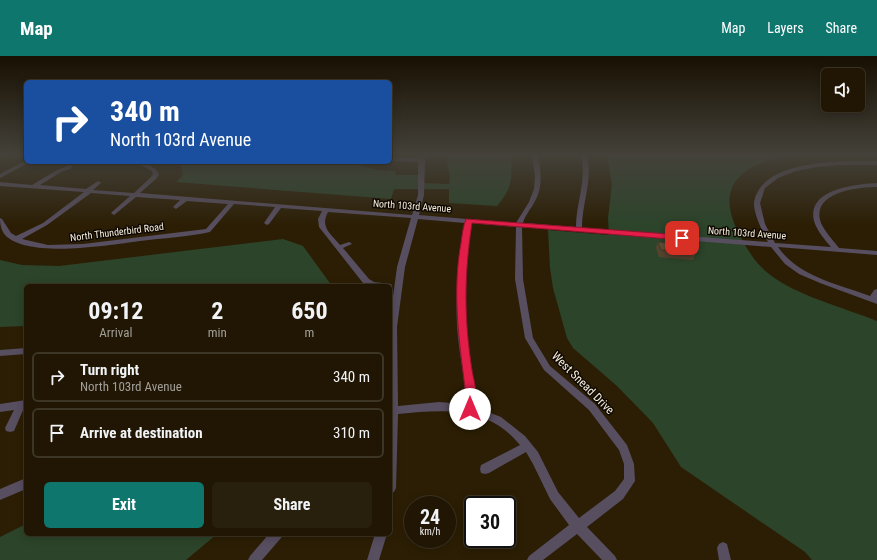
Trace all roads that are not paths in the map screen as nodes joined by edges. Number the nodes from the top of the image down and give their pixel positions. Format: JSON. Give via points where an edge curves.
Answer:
{"nodes":[{"id":1,"x":46,"y":179,"type":"edge"},
{"id":2,"x":153,"y":179,"type":"edge"},
{"id":3,"x":422,"y":179,"type":"edge"},
{"id":4,"x":538,"y":179,"type":"edge"},
{"id":5,"x":588,"y":179,"type":"edge"},
{"id":6,"x":774,"y":179,"type":"edge"},
{"id":7,"x":98,"y":183,"type":"dead end"},
{"id":8,"x":0,"y":184,"type":"edge"},
{"id":9,"x":877,"y":185,"type":"edge"},
{"id":10,"x":33,"y":186,"type":"junction"},
{"id":11,"x":88,"y":191,"type":"junction"},
{"id":12,"x":136,"y":195,"type":"junction"},
{"id":13,"x":185,"y":199,"type":"junction"},
{"id":14,"x":233,"y":202,"type":"junction"},
{"id":15,"x":279,"y":206,"type":"junction"},
{"id":16,"x":176,"y":207,"type":"dead end"},
{"id":17,"x":326,"y":210,"type":"junction"},
{"id":18,"x":114,"y":213,"type":"dead end"},
{"id":19,"x":2,"y":217,"type":"edge"},
{"id":20,"x":416,"y":217,"type":"junction"},
{"id":21,"x":468,"y":221,"type":"junction"},
{"id":22,"x":267,"y":223,"type":"dead end"},
{"id":23,"x":519,"y":225,"type":"junction"},
{"id":24,"x":579,"y":230,"type":"junction"},
{"id":25,"x":16,"y":239,"type":"junction"},
{"id":26,"x":349,"y":244,"type":"dead end"},
{"id":27,"x":774,"y":245,"type":"junction"},
{"id":28,"x":339,"y":247,"type":"junction"},
{"id":29,"x":837,"y":250,"type":"junction"},
{"id":30,"x":877,"y":253,"type":"edge"},
{"id":31,"x":372,"y":284,"type":"edge"},
{"id":32,"x":392,"y":286,"type":"edge"},
{"id":33,"x":877,"y":292,"type":"edge"},
{"id":34,"x":875,"y":300,"type":"edge"},
{"id":35,"x":24,"y":351,"type":"edge"},
{"id":36,"x":0,"y":353,"type":"edge"},
{"id":37,"x":24,"y":405,"type":"edge"},
{"id":38,"x":0,"y":408,"type":"edge"},
{"id":39,"x":470,"y":409,"type":"junction"},
{"id":40,"x":392,"y":410,"type":"edge"},
{"id":41,"x":10,"y":428,"type":"dead end"},
{"id":42,"x":528,"y":446,"type":"junction"},
{"id":43,"x":392,"y":467,"type":"edge"},
{"id":44,"x":486,"y":469,"type":"dead end"},
{"id":45,"x":24,"y":484,"type":"edge"},
{"id":46,"x":0,"y":495,"type":"edge"},
{"id":47,"x":577,"y":526,"type":"junction"},
{"id":48,"x":275,"y":536,"type":"edge"},
{"id":49,"x":380,"y":536,"type":"edge"},
{"id":50,"x":254,"y":560,"type":"edge"},
{"id":51,"x":374,"y":560,"type":"edge"},
{"id":52,"x":533,"y":560,"type":"edge"},
{"id":53,"x":611,"y":560,"type":"edge"}],
"edges":[{"from":1,"to":10,"type":"street"},
{"from":2,"to":12,"type":"street"},
{"from":3,"to":20,"type":"street"},
{"from":4,"to":23,"type":"street","via":[[529,207],[521,217]]},
{"from":5,"to":24,"type":"street","via":[[578,218]]},
{"from":6,"to":27,"type":"street","via":[[768,182],[760,194],[758,212]]},
{"from":7,"to":11,"type":"street"},
{"from":8,"to":10,"type":"street","name":"North 103rd Avenue"},
{"from":9,"to":29,"type":"street","via":[[848,188],[823,200],[819,207],[818,219],[824,233]]},
{"from":10,"to":11,"type":"street","name":"North 103rd Avenue"},
{"from":11,"to":12,"type":"street","name":"North 103rd Avenue"},
{"from":11,"to":25,"type":"street","via":[[49,221]]},
{"from":12,"to":13,"type":"street","name":"North 103rd Avenue"},
{"from":12,"to":18,"type":"street"},
{"from":13,"to":14,"type":"street","name":"North 103rd Avenue"},
{"from":13,"to":16,"type":"street"},
{"from":14,"to":15,"type":"street","name":"North 103rd Avenue"},
{"from":14,"to":25,"type":"street","name":"North Thunderbird Road","via":[[208,230],[65,248],[36,246]]},
{"from":15,"to":17,"type":"street","name":"North 103rd Avenue"},
{"from":15,"to":22,"type":"street"},
{"from":17,"to":20,"type":"street","name":"North 103rd Avenue"},
{"from":17,"to":28,"type":"street","via":[[321,219],[322,228]]},
{"from":19,"to":25,"type":"street","name":"North Thunderbird Road","via":[[8,234]]},
{"from":20,"to":21,"type":"street","name":"North 103rd Avenue"},
{"from":20,"to":32,"type":"street"},
{"from":21,"to":23,"type":"street","name":"North 103rd Avenue"},
{"from":21,"to":39,"type":"street","via":[[460,289],[462,337],[471,395]]},
{"from":23,"to":24,"type":"street","name":"North 103rd Avenue"},
{"from":23,"to":47,"type":"street","name":"West Snead Drive","via":[[519,279],[529,338],[547,368],[604,421],[623,448],[629,464],[629,481],[625,488]]},
{"from":24,"to":27,"type":"street","name":"North 103rd Avenue"},
{"from":26,"to":28,"type":"street"},
{"from":27,"to":29,"type":"street","name":"North 103rd Avenue"},
{"from":27,"to":34,"type":"street","via":[[793,267]]},
{"from":28,"to":31,"type":"street"},
{"from":29,"to":30,"type":"street","name":"North 103rd Avenue"},
{"from":32,"to":40,"type":"street"},
{"from":33,"to":34,"type":"street"},
{"from":35,"to":36,"type":"street"},
{"from":37,"to":38,"type":"street"},
{"from":37,"to":41,"type":"street"},
{"from":39,"to":40,"type":"street","via":[[446,406]]},
{"from":39,"to":42,"type":"street","via":[[486,414],[507,426]]},
{"from":40,"to":43,"type":"street"},
{"from":42,"to":44,"type":"street"},
{"from":42,"to":47,"type":"street","via":[[549,486]]},
{"from":45,"to":46,"type":"street"},
{"from":47,"to":52,"type":"street","name":"West Snead Drive"},
{"from":47,"to":53,"type":"street"},
{"from":48,"to":50,"type":"street"},
{"from":49,"to":51,"type":"street"}]}
